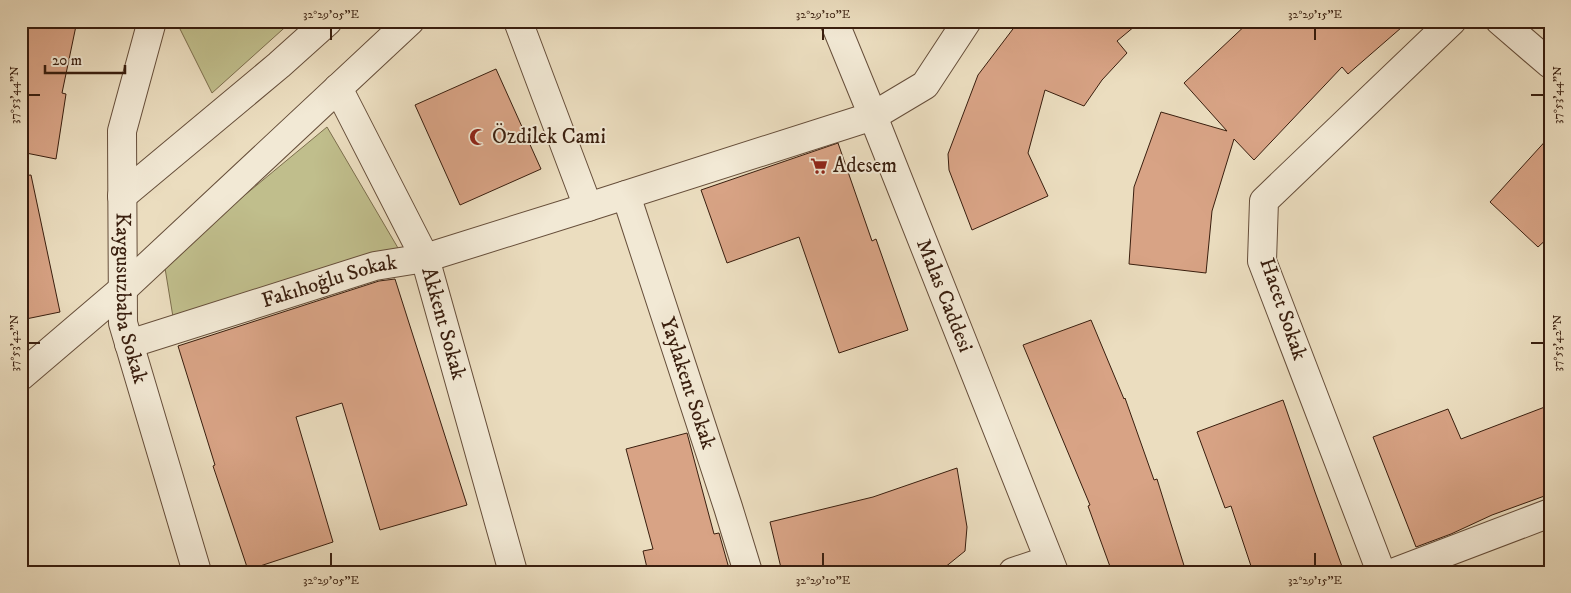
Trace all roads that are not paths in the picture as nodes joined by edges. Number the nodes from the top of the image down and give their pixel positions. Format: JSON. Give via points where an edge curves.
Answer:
{"nodes":[{"id":1,"x":152,"y":21,"type":"edge"},
{"id":2,"x":328,"y":21,"type":"edge"},
{"id":3,"x":410,"y":21,"type":"edge"},
{"id":4,"x":518,"y":21,"type":"edge"},
{"id":5,"x":834,"y":21,"type":"edge"},
{"id":6,"x":968,"y":21,"type":"edge"},
{"id":7,"x":1452,"y":21,"type":"edge"},
{"id":8,"x":1500,"y":21,"type":"edge"},
{"id":9,"x":1550,"y":64,"type":"edge"},
{"id":10,"x":338,"y":88,"type":"junction"},
{"id":11,"x":873,"y":116,"type":"junction"},
{"id":12,"x":626,"y":195,"type":"junction"},
{"id":13,"x":122,"y":196,"type":"junction"},
{"id":14,"x":588,"y":207,"type":"junction"},
{"id":15,"x":425,"y":258,"type":"junction"},
{"id":16,"x":123,"y":290,"type":"junction"},
{"id":17,"x":129,"y":344,"type":"junction"},
{"id":18,"x":21,"y":376,"type":"edge"},
{"id":19,"x":1550,"y":513,"type":"edge"},
{"id":20,"x":1051,"y":566,"type":"edge"},
{"id":21,"x":197,"y":572,"type":"edge"},
{"id":22,"x":513,"y":572,"type":"edge"},
{"id":23,"x":748,"y":572,"type":"edge"},
{"id":24,"x":1013,"y":572,"type":"edge"},
{"id":25,"x":1381,"y":572,"type":"edge"},
{"id":26,"x":1395,"y":572,"type":"edge"}],
"edges":[{"from":1,"to":13,"type":"street","name":"Kaygusuzbaba Sokak","via":[[122,131]]},
{"from":2,"to":13,"type":"street"},
{"from":3,"to":10,"type":"street"},
{"from":4,"to":14,"type":"street"},
{"from":5,"to":11,"type":"street","name":"Malas Caddesi"},
{"from":6,"to":11,"type":"street","name":"Fakıhoğlu Sokak","via":[[925,85]]},
{"from":7,"to":25,"type":"street","name":"Hacet Sokak","via":[[1264,201],[1262,261]]},
{"from":8,"to":9,"type":"street"},
{"from":10,"to":15,"type":"street","name":"Akkent Sokak"},
{"from":10,"to":16,"type":"street"},
{"from":11,"to":12,"type":"street","name":"Fakıhoğlu Sokak"},
{"from":11,"to":20,"type":"street","name":"Malas Caddesi"},
{"from":12,"to":14,"type":"street","name":"Fakıhoğlu Sokak"},
{"from":12,"to":23,"type":"street","name":"Yaylakent Sokak"},
{"from":13,"to":16,"type":"street","name":"Kaygusuzbaba Sokak"},
{"from":14,"to":15,"type":"street","name":"Fakıhoğlu Sokak"},
{"from":15,"to":17,"type":"street","name":"Fakıhoğlu Sokak","via":[[374,266]]},
{"from":15,"to":22,"type":"street","name":"Akkent Sokak"},
{"from":16,"to":17,"type":"street","name":"Kaygusuzbaba Sokak","via":[[123,323]]},
{"from":16,"to":18,"type":"street"},
{"from":17,"to":21,"type":"street","name":"Kaygusuzbaba Sokak"},
{"from":19,"to":26,"type":"street"},
{"from":20,"to":24,"type":"street"}]}
